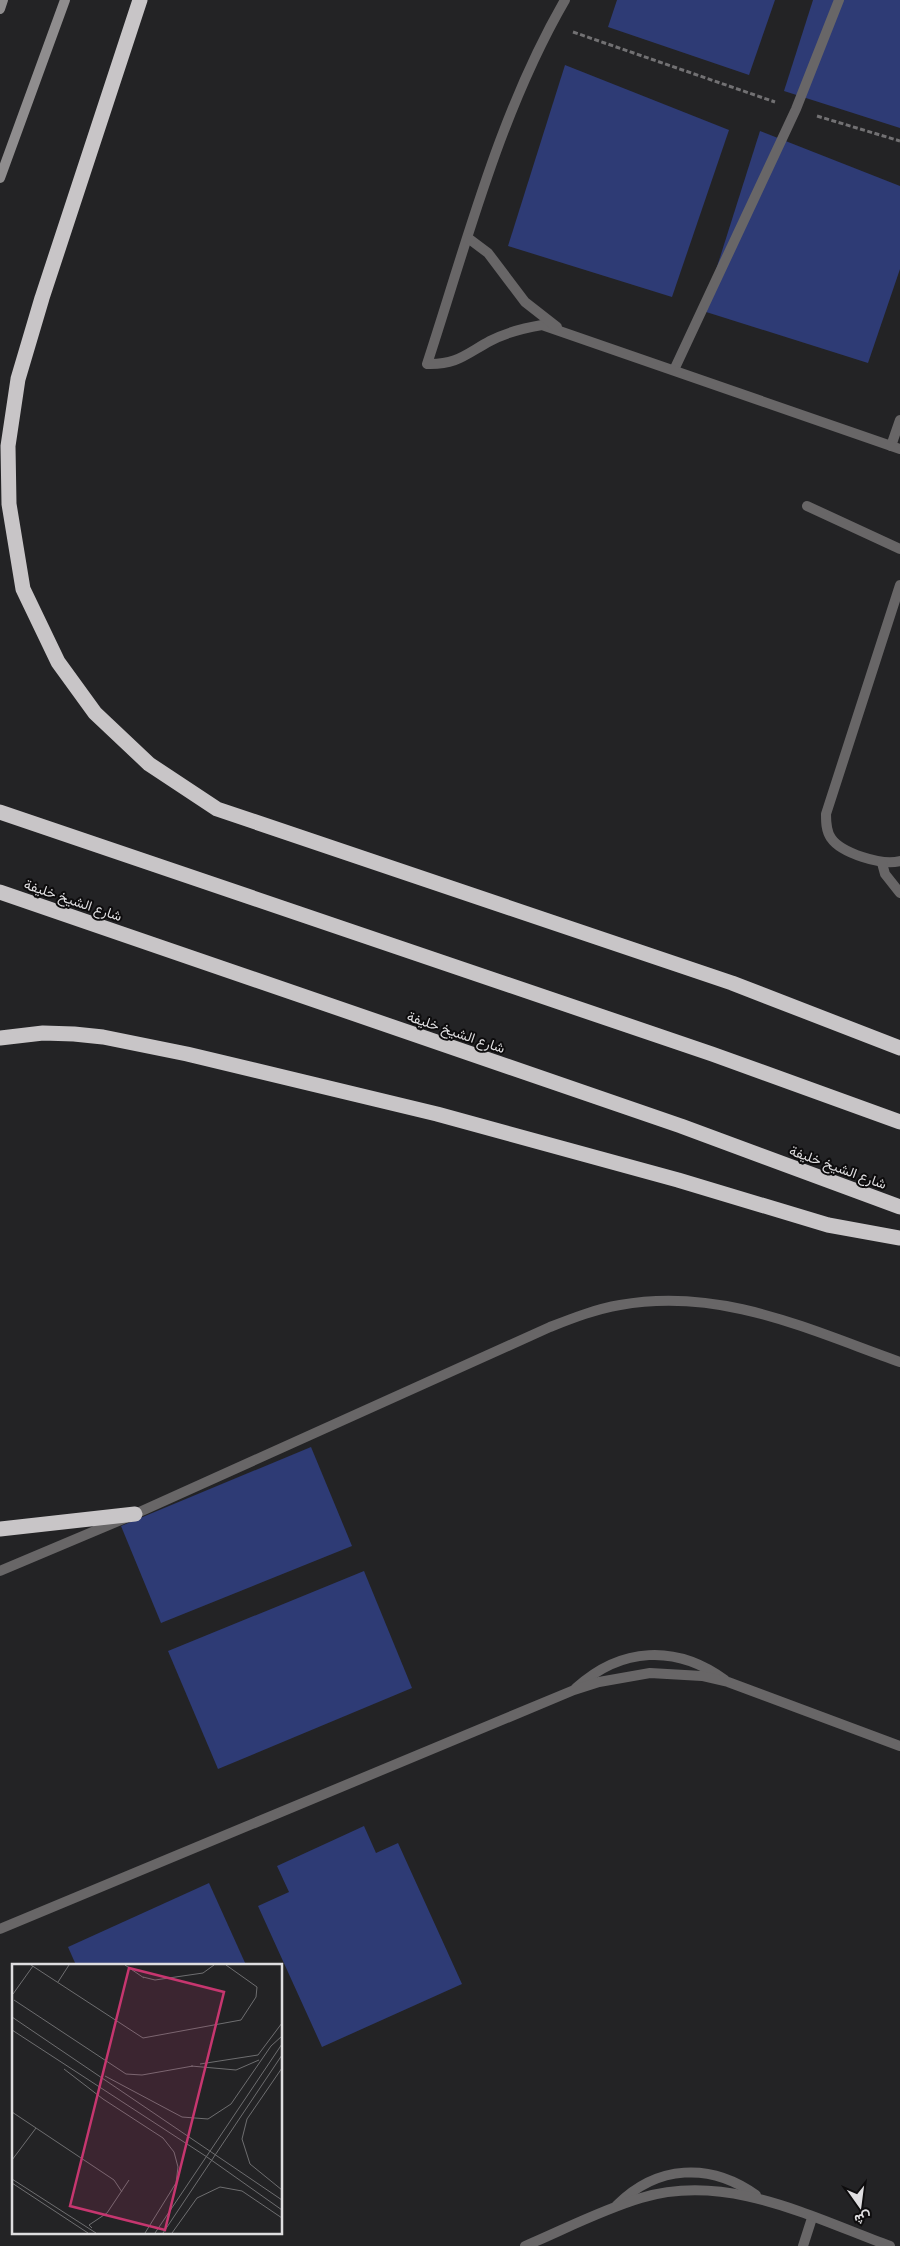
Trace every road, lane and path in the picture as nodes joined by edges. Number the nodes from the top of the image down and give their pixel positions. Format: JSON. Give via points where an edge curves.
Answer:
{"nodes":[{"id":1,"x":3,"y":0,"type":"edge"},
{"id":2,"x":66,"y":0,"type":"edge"},
{"id":3,"x":140,"y":0,"type":"edge"},
{"id":4,"x":565,"y":0,"type":"edge"},
{"id":5,"x":838,"y":0,"type":"edge"},
{"id":6,"x":0,"y":9,"type":"edge"},
{"id":7,"x":551,"y":24,"type":"junction"},
{"id":8,"x":796,"y":109,"type":"junction"},
{"id":9,"x":900,"y":141,"type":"edge"},
{"id":10,"x":0,"y":178,"type":"edge"},
{"id":11,"x":468,"y":238,"type":"junction"},
{"id":12,"x":560,"y":329,"type":"junction"},
{"id":13,"x":674,"y":370,"type":"junction"},
{"id":14,"x":900,"y":420,"type":"edge"},
{"id":15,"x":895,"y":448,"type":"edge"},
{"id":16,"x":807,"y":506,"type":"dead end"},
{"id":17,"x":900,"y":549,"type":"edge"},
{"id":18,"x":900,"y":584,"type":"edge"},
{"id":19,"x":0,"y":812,"type":"edge"},
{"id":20,"x":900,"y":861,"type":"edge"},
{"id":21,"x":882,"y":863,"type":"junction"},
{"id":22,"x":0,"y":892,"type":"edge"},
{"id":23,"x":900,"y":893,"type":"edge"},
{"id":24,"x":0,"y":1038,"type":"edge"},
{"id":25,"x":900,"y":1048,"type":"edge"},
{"id":26,"x":900,"y":1122,"type":"edge"},
{"id":27,"x":900,"y":1207,"type":"edge"},
{"id":28,"x":900,"y":1238,"type":"edge"},
{"id":29,"x":900,"y":1362,"type":"edge"},
{"id":30,"x":135,"y":1514,"type":"junction"},
{"id":31,"x":0,"y":1529,"type":"edge"},
{"id":32,"x":0,"y":1570,"type":"edge"},
{"id":33,"x":728,"y":1682,"type":"junction"},
{"id":34,"x":574,"y":1690,"type":"junction"},
{"id":35,"x":900,"y":1746,"type":"edge"},
{"id":36,"x":0,"y":1928,"type":"edge"},
{"id":37,"x":760,"y":2198,"type":"junction"},
{"id":38,"x":613,"y":2209,"type":"junction"},
{"id":39,"x":812,"y":2218,"type":"junction"},
{"id":40,"x":525,"y":2246,"type":"edge"},
{"id":41,"x":803,"y":2246,"type":"edge"},
{"id":42,"x":890,"y":2246,"type":"edge"}],
"edges":[{"from":1,"to":6,"type":"main road"},
{"from":2,"to":10,"type":"main road"},
{"from":3,"to":25,"type":"highway","via":[[18,379],[8,446],[8,504],[23,589],[58,662],[95,713],[149,764],[217,809],[732,983]]},
{"from":4,"to":7,"type":"street"},
{"from":5,"to":8,"type":"street"},
{"from":7,"to":8,"type":"path"},
{"from":7,"to":11,"type":"street","via":[[512,109]]},
{"from":8,"to":9,"type":"path"},
{"from":8,"to":13,"type":"street"},
{"from":11,"to":12,"type":"street","via":[[488,253],[525,302]]},
{"from":11,"to":12,"type":"street","via":[[427,364],[439,365],[458,360],[523,328],[542,325]]},
{"from":12,"to":13,"type":"street"},
{"from":13,"to":15,"type":"street"},
{"from":14,"to":15,"type":"street"},
{"from":16,"to":17,"type":"street"},
{"from":18,"to":21,"type":"street","via":[[826,814],[829,836],[836,844]]},
{"from":19,"to":26,"type":"highway","via":[[712,1054]]},
{"from":20,"to":21,"type":"street"},
{"from":21,"to":23,"type":"street","via":[[891,884]]},
{"from":22,"to":27,"type":"highway","name":"شارع الشيخ خليفة","via":[[681,1126]]},
{"from":24,"to":28,"type":"highway","via":[[42,1033],[74,1034],[187,1054],[446,1116],[828,1225]]},
{"from":29,"to":30,"type":"street","via":[[762,1312],[727,1304],[691,1300],[619,1305],[550,1327]]},
{"from":30,"to":31,"type":"highway"},
{"from":30,"to":32,"type":"street"},
{"from":33,"to":34,"type":"street","via":[[702,1676],[650,1674],[599,1682]]},
{"from":33,"to":34,"type":"street","via":[[696,1662],[668,1656],[640,1656],[604,1667]]},
{"from":33,"to":35,"type":"street"},
{"from":34,"to":36,"type":"street"},
{"from":37,"to":38,"type":"street","via":[[731,2192],[671,2192],[641,2198]]},
{"from":37,"to":38,"type":"street","via":[[725,2177],[684,2172],[645,2183]]},
{"from":37,"to":39,"type":"street"},
{"from":38,"to":40,"type":"street"},
{"from":39,"to":41,"type":"street"},
{"from":39,"to":42,"type":"street"}]}
